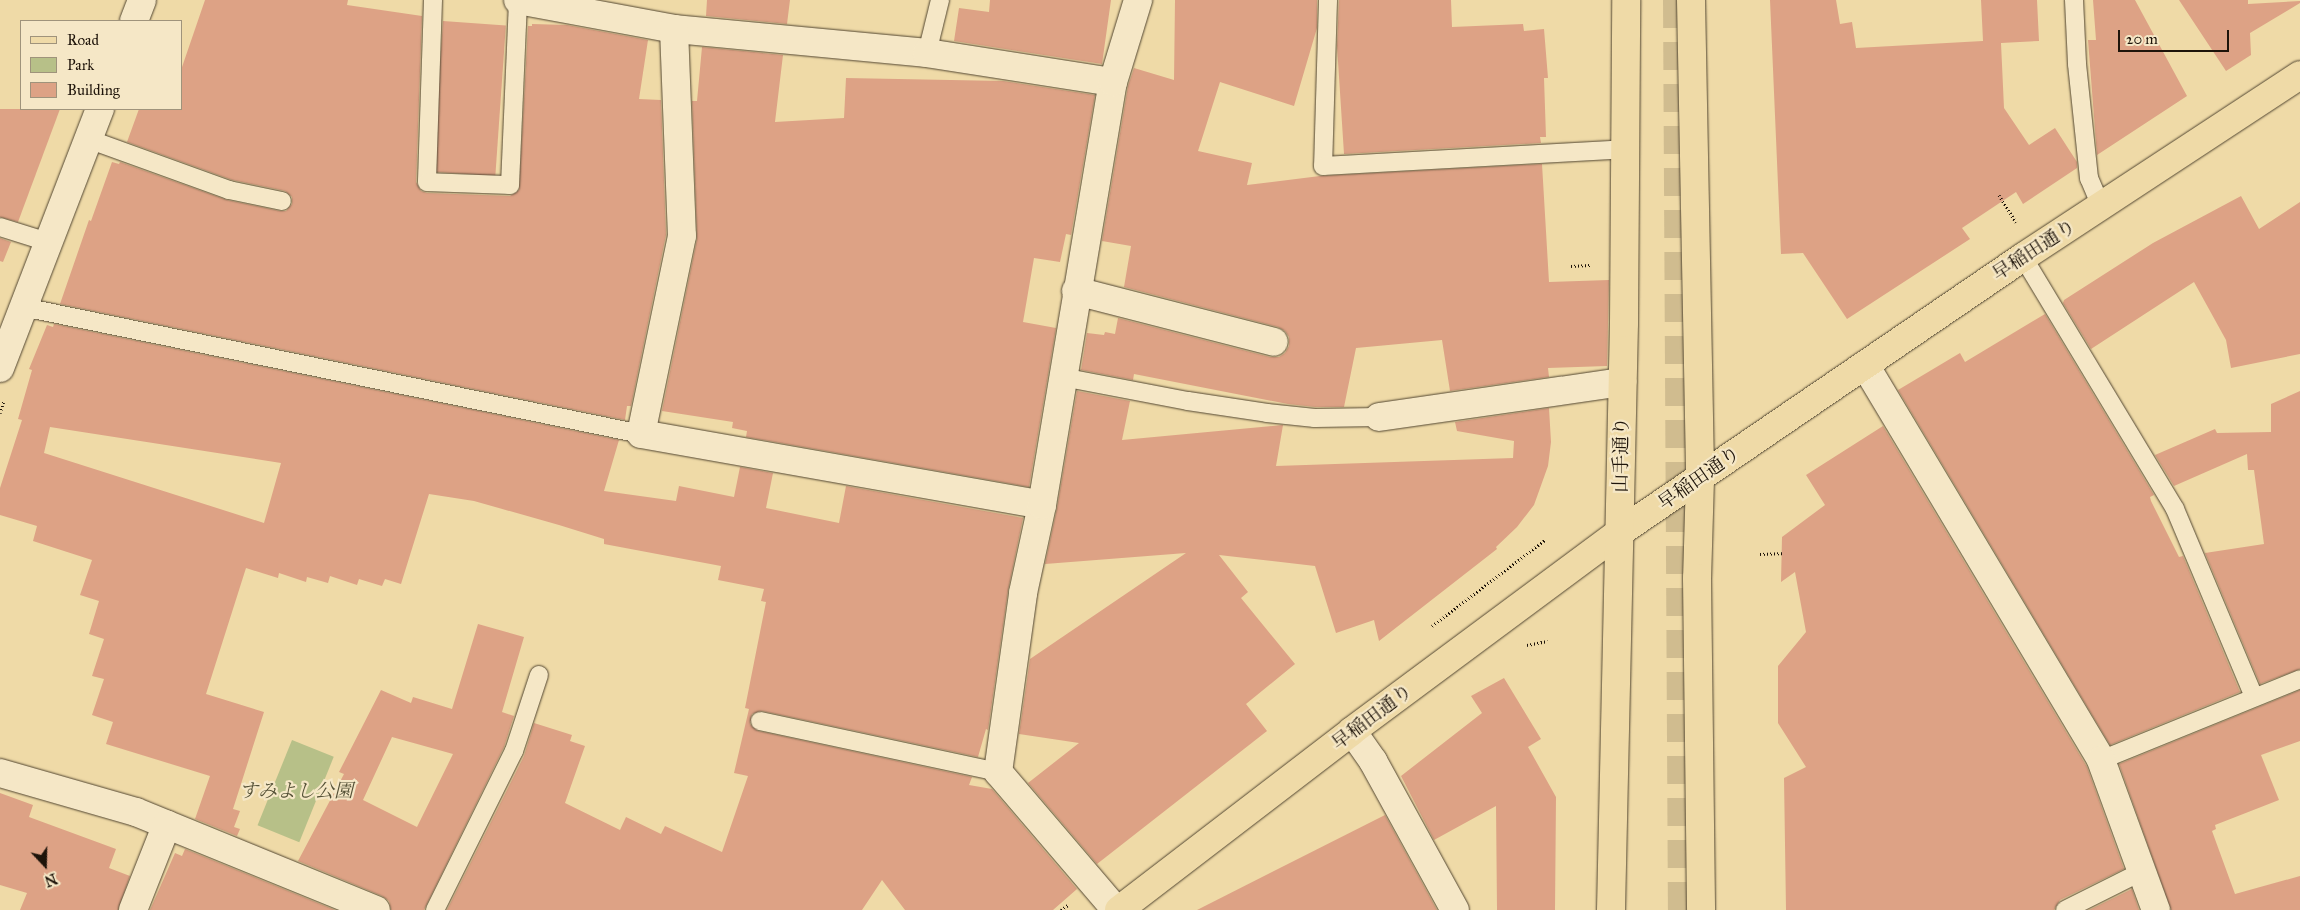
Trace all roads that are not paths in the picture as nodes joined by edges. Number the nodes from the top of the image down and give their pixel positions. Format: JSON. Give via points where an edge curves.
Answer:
{"nodes":[{"id":1,"x":142,"y":0,"type":"edge"},
{"id":2,"x":433,"y":0,"type":"edge"},
{"id":3,"x":518,"y":0,"type":"edge"},
{"id":4,"x":940,"y":0,"type":"edge"},
{"id":5,"x":1138,"y":0,"type":"edge"},
{"id":6,"x":1328,"y":0,"type":"edge"},
{"id":7,"x":1626,"y":0,"type":"edge"},
{"id":8,"x":1691,"y":0,"type":"edge"},
{"id":9,"x":2074,"y":0,"type":"edge"},
{"id":10,"x":134,"y":20,"type":"edge"},
{"id":11,"x":674,"y":29,"type":"junction"},
{"id":12,"x":927,"y":53,"type":"junction"},
{"id":13,"x":2300,"y":75,"type":"edge"},
{"id":14,"x":1113,"y":82,"type":"junction"},
{"id":15,"x":100,"y":110,"type":"edge"},
{"id":16,"x":88,"y":139,"type":"junction"},
{"id":17,"x":1625,"y":149,"type":"junction"},
{"id":18,"x":282,"y":202,"type":"dead end"},
{"id":19,"x":2101,"y":206,"type":"junction"},
{"id":20,"x":0,"y":227,"type":"edge"},
{"id":21,"x":48,"y":242,"type":"junction"},
{"id":22,"x":2023,"y":257,"type":"junction"},
{"id":23,"x":1076,"y":291,"type":"junction"},
{"id":24,"x":23,"y":307,"type":"junction"},
{"id":25,"x":1274,"y":342,"type":"dead end"},
{"id":26,"x":1865,"y":365,"type":"junction"},
{"id":27,"x":0,"y":368,"type":"edge"},
{"id":28,"x":1062,"y":377,"type":"junction"},
{"id":29,"x":1623,"y":382,"type":"junction"},
{"id":30,"x":1379,"y":417,"type":"joint"},
{"id":31,"x":641,"y":434,"type":"junction"},
{"id":32,"x":1700,"y":479,"type":"junction"},
{"id":33,"x":1042,"y":505,"type":"junction"},
{"id":34,"x":1620,"y":532,"type":"junction"},
{"id":35,"x":539,"y":675,"type":"dead end"},
{"id":36,"x":2300,"y":679,"type":"edge"},
{"id":37,"x":2254,"y":697,"type":"junction"},
{"id":38,"x":760,"y":721,"type":"dead end"},
{"id":39,"x":1352,"y":731,"type":"junction"},
{"id":40,"x":2101,"y":760,"type":"junction"},
{"id":41,"x":998,"y":772,"type":"junction"},
{"id":42,"x":0,"y":773,"type":"edge"},
{"id":43,"x":166,"y":824,"type":"junction"},
{"id":44,"x":2142,"y":871,"type":"junction"},
{"id":45,"x":133,"y":910,"type":"edge"},
{"id":46,"x":376,"y":910,"type":"edge"},
{"id":47,"x":435,"y":910,"type":"edge"},
{"id":48,"x":1118,"y":910,"type":"edge"},
{"id":49,"x":1455,"y":910,"type":"edge"},
{"id":50,"x":1611,"y":910,"type":"edge"},
{"id":51,"x":1700,"y":910,"type":"edge"},
{"id":52,"x":2065,"y":910,"type":"edge"},
{"id":53,"x":2156,"y":910,"type":"edge"}],
"edges":[{"from":1,"to":10,"type":"street"},
{"from":2,"to":3,"type":"lane","via":[[427,182],[510,185]]},
{"from":3,"to":11,"type":"street"},
{"from":4,"to":12,"type":"lane"},
{"from":5,"to":14,"type":"street"},
{"from":6,"to":17,"type":"lane","via":[[1323,166]]},
{"from":7,"to":17,"type":"main road","name":"山手通り"},
{"from":8,"to":32,"type":"main road"},
{"from":9,"to":19,"type":"lane","via":[[2089,178]]},
{"from":11,"to":12,"type":"street"},
{"from":11,"to":31,"type":"street","via":[[682,236]]},
{"from":12,"to":14,"type":"street"},
{"from":13,"to":19,"type":"main road","name":"早稲田通り"},
{"from":14,"to":23,"type":"street"},
{"from":15,"to":16,"type":"street"},
{"from":16,"to":18,"type":"lane","via":[[229,190]]},
{"from":16,"to":21,"type":"street"},
{"from":17,"to":29,"type":"main road","name":"山手通り"},
{"from":19,"to":22,"type":"main road","name":"早稲田通り"},
{"from":20,"to":21,"type":"lane"},
{"from":21,"to":24,"type":"street"},
{"from":22,"to":26,"type":"main road","name":"早稲田通り"},
{"from":22,"to":37,"type":"lane","via":[[2175,508]]},
{"from":23,"to":25,"type":"street"},
{"from":23,"to":28,"type":"street"},
{"from":24,"to":27,"type":"street"},
{"from":24,"to":31,"type":"lane"},
{"from":26,"to":32,"type":"main road","name":"早稲田通り"},
{"from":26,"to":40,"type":"street"},
{"from":28,"to":30,"type":"lane","via":[[1267,413],[1315,418]]},
{"from":28,"to":33,"type":"street"},
{"from":29,"to":30,"type":"street"},
{"from":29,"to":34,"type":"main road","name":"山手通り"},
{"from":31,"to":33,"type":"street"},
{"from":32,"to":34,"type":"main road","name":"早稲田通り"},
{"from":32,"to":51,"type":"main road","via":[[1697,578]]},
{"from":33,"to":41,"type":"street","via":[[1023,593]]},
{"from":34,"to":39,"type":"main road","name":"早稲田通り"},
{"from":34,"to":50,"type":"main road","name":"山手通り"},
{"from":35,"to":47,"type":"lane","via":[[514,751]]},
{"from":36,"to":37,"type":"lane"},
{"from":37,"to":40,"type":"lane"},
{"from":38,"to":41,"type":"lane"},
{"from":39,"to":48,"type":"main road","name":"早稲田通り"},
{"from":39,"to":49,"type":"street","via":[[1373,761]]},
{"from":40,"to":44,"type":"street"},
{"from":41,"to":48,"type":"street"},
{"from":42,"to":43,"type":"street","via":[[136,812]]},
{"from":43,"to":45,"type":"street"},
{"from":43,"to":46,"type":"street"},
{"from":44,"to":52,"type":"lane"},
{"from":44,"to":53,"type":"street"}]}
